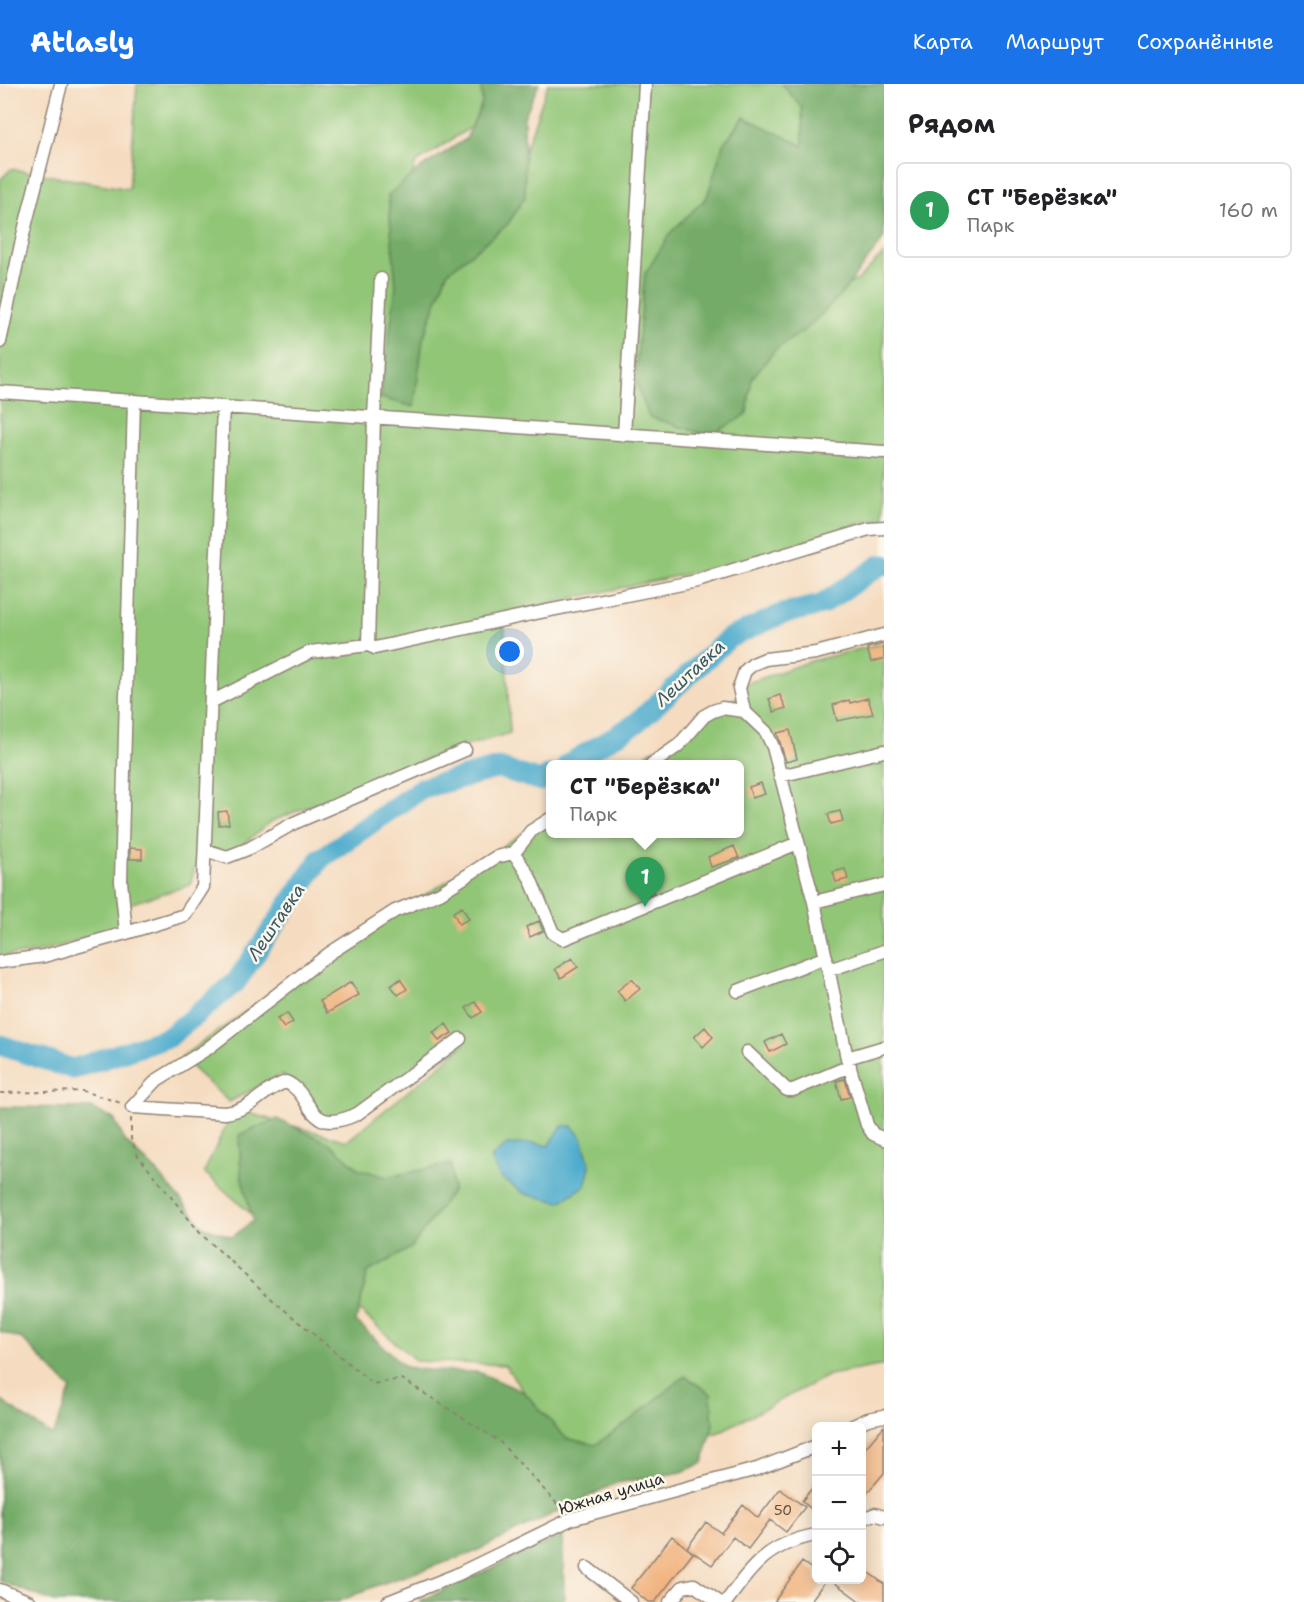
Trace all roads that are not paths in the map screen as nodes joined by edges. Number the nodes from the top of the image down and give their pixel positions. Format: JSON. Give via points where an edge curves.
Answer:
{"nodes":[{"id":1,"x":60,"y":84,"type":"edge"},
{"id":2,"x":645,"y":84,"type":"edge"},
{"id":3,"x":381,"y":279,"type":"dead end"},
{"id":4,"x":0,"y":342,"type":"edge"},
{"id":5,"x":0,"y":392,"type":"edge"},
{"id":6,"x":134,"y":401,"type":"junction"},
{"id":7,"x":223,"y":407,"type":"junction"},
{"id":8,"x":374,"y":417,"type":"junction"},
{"id":9,"x":624,"y":435,"type":"junction"},
{"id":10,"x":884,"y":452,"type":"edge"},
{"id":11,"x":884,"y":528,"type":"edge"},
{"id":12,"x":884,"y":635,"type":"edge"},
{"id":13,"x":368,"y":645,"type":"junction"},
{"id":14,"x":211,"y":702,"type":"junction"},
{"id":15,"x":744,"y":711,"type":"junction"},
{"id":16,"x":465,"y":750,"type":"dead end"},
{"id":17,"x":884,"y":751,"type":"edge"},
{"id":18,"x":659,"y":760,"type":"edge"},
{"id":19,"x":780,"y":776,"type":"junction"},
{"id":20,"x":546,"y":822,"type":"edge"},
{"id":21,"x":798,"y":843,"type":"junction"},
{"id":22,"x":205,"y":850,"type":"junction"},
{"id":23,"x":514,"y":853,"type":"junction"},
{"id":24,"x":884,"y":885,"type":"edge"},
{"id":25,"x":814,"y":902,"type":"junction"},
{"id":26,"x":126,"y":933,"type":"junction"},
{"id":27,"x":884,"y":951,"type":"edge"},
{"id":28,"x":826,"y":957,"type":"junction"},
{"id":29,"x":0,"y":962,"type":"edge"},
{"id":30,"x":829,"y":970,"type":"junction"},
{"id":31,"x":738,"y":991,"type":"dead end"},
{"id":32,"x":460,"y":1039,"type":"dead end"},
{"id":33,"x":884,"y":1047,"type":"edge"},
{"id":34,"x":747,"y":1052,"type":"dead end"},
{"id":35,"x":849,"y":1062,"type":"junction"},
{"id":36,"x":884,"y":1139,"type":"edge"},
{"id":37,"x":884,"y":1416,"type":"edge"},
{"id":38,"x":862,"y":1422,"type":"edge"},
{"id":39,"x":812,"y":1448,"type":"edge"},
{"id":40,"x":866,"y":1517,"type":"edge"},
{"id":41,"x":884,"y":1517,"type":"edge"},
{"id":42,"x":812,"y":1535,"type":"edge"},
{"id":43,"x":587,"y":1568,"type":"dead end"},
{"id":44,"x":0,"y":1590,"type":"edge"},
{"id":45,"x":30,"y":1602,"type":"edge"},
{"id":46,"x":388,"y":1602,"type":"edge"},
{"id":47,"x":631,"y":1602,"type":"edge"},
{"id":48,"x":670,"y":1602,"type":"edge"},
{"id":49,"x":719,"y":1602,"type":"edge"},
{"id":50,"x":726,"y":1602,"type":"edge"}],
"edges":[{"from":1,"to":4,"type":"street"},
{"from":2,"to":9,"type":"street"},
{"from":3,"to":8,"type":"street"},
{"from":5,"to":6,"type":"street"},
{"from":6,"to":7,"type":"street"},
{"from":6,"to":26,"type":"street","via":[[121,881]]},
{"from":7,"to":8,"type":"street"},
{"from":7,"to":14,"type":"street"},
{"from":8,"to":9,"type":"street"},
{"from":8,"to":13,"type":"street"},
{"from":9,"to":10,"type":"street"},
{"from":11,"to":13,"type":"street","via":[[869,529],[698,581],[375,648]]},
{"from":12,"to":15,"type":"street","via":[[753,664],[745,671],[739,688]]},
{"from":13,"to":14,"type":"street","via":[[310,652]]},
{"from":14,"to":22,"type":"street"},
{"from":15,"to":18,"type":"street","via":[[712,711],[679,746]]},
{"from":15,"to":19,"type":"street","via":[[766,732]]},
{"from":16,"to":22,"type":"street","via":[[294,824],[227,858]]},
{"from":17,"to":19,"type":"street"},
{"from":19,"to":21,"type":"street"},
{"from":20,"to":23,"type":"street","via":[[531,831]]},
{"from":21,"to":23,"type":"street","via":[[563,939],[553,933],[530,878]]},
{"from":21,"to":25,"type":"street"},
{"from":22,"to":26,"type":"street","via":[[203,887],[185,915]]},
{"from":23,"to":32,"type":"street","via":[[496,857],[440,893],[395,911],[330,952],[207,1049],[157,1080],[132,1107],[225,1113],[245,1108],[286,1082],[292,1084],[314,1114],[333,1121],[345,1119]]},
{"from":24,"to":25,"type":"street"},
{"from":25,"to":28,"type":"street"},
{"from":26,"to":29,"type":"street","via":[[44,956]]},
{"from":27,"to":30,"type":"street"},
{"from":28,"to":30,"type":"street"},
{"from":28,"to":31,"type":"street"},
{"from":30,"to":35,"type":"street"},
{"from":33,"to":35,"type":"street"},
{"from":34,"to":35,"type":"street","via":[[787,1090]]},
{"from":35,"to":36,"type":"street","via":[[867,1125],[873,1134]]},
{"from":37,"to":38,"type":"street"},
{"from":39,"to":46,"type":"street","name":"Южная улица","via":[[757,1469],[571,1519],[456,1575]]},
{"from":40,"to":41,"type":"street","via":[[875,1514]]},
{"from":42,"to":50,"type":"street","via":[[777,1547],[760,1560]]},
{"from":43,"to":47,"type":"street"},
{"from":44,"to":45,"type":"street"},
{"from":48,"to":49,"type":"street","via":[[683,1587],[694,1585]]}]}
